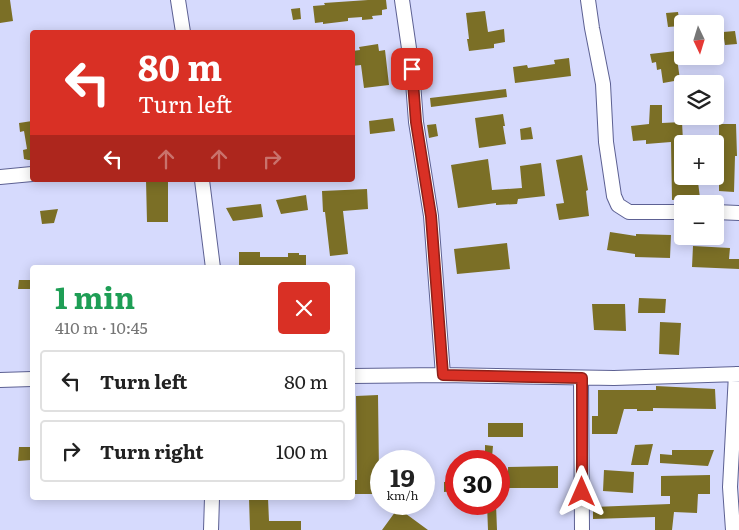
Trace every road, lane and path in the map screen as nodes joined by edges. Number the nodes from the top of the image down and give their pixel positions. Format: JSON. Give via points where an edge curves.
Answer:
{"nodes":[{"id":1,"x":178,"y":0,"type":"edge"},
{"id":2,"x":402,"y":0,"type":"edge"},
{"id":3,"x":588,"y":0,"type":"edge"},
{"id":4,"x":183,"y":30,"type":"edge"},
{"id":5,"x":30,"y":174,"type":"edge"},
{"id":6,"x":0,"y":177,"type":"edge"},
{"id":7,"x":202,"y":182,"type":"edge"},
{"id":8,"x":674,"y":212,"type":"edge"},
{"id":9,"x":724,"y":212,"type":"edge"},
{"id":10,"x":739,"y":213,"type":"edge"},
{"id":11,"x":213,"y":265,"type":"edge"},
{"id":12,"x":737,"y":374,"type":"edge"},
{"id":13,"x":443,"y":375,"type":"junction"},
{"id":14,"x":355,"y":376,"type":"edge"},
{"id":15,"x":582,"y":378,"type":"junction"},
{"id":16,"x":30,"y":379,"type":"edge"},
{"id":17,"x":0,"y":380,"type":"edge"},
{"id":18,"x":212,"y":500,"type":"edge"},
{"id":19,"x":211,"y":530,"type":"edge"},
{"id":20,"x":582,"y":530,"type":"edge"},
{"id":21,"x":733,"y":530,"type":"edge"}],
"edges":[{"from":1,"to":4,"type":"street"},
{"from":2,"to":13,"type":"street","via":[[431,216]]},
{"from":3,"to":8,"type":"street","via":[[604,84],[606,142],[618,206],[629,212]]},
{"from":5,"to":6,"type":"street"},
{"from":7,"to":11,"type":"street"},
{"from":9,"to":10,"type":"street"},
{"from":12,"to":15,"type":"street"},
{"from":12,"to":21,"type":"street","via":[[730,487]]},
{"from":13,"to":14,"type":"street"},
{"from":13,"to":15,"type":"street"},
{"from":15,"to":20,"type":"street"},
{"from":16,"to":17,"type":"street"},
{"from":18,"to":19,"type":"street"}]}
